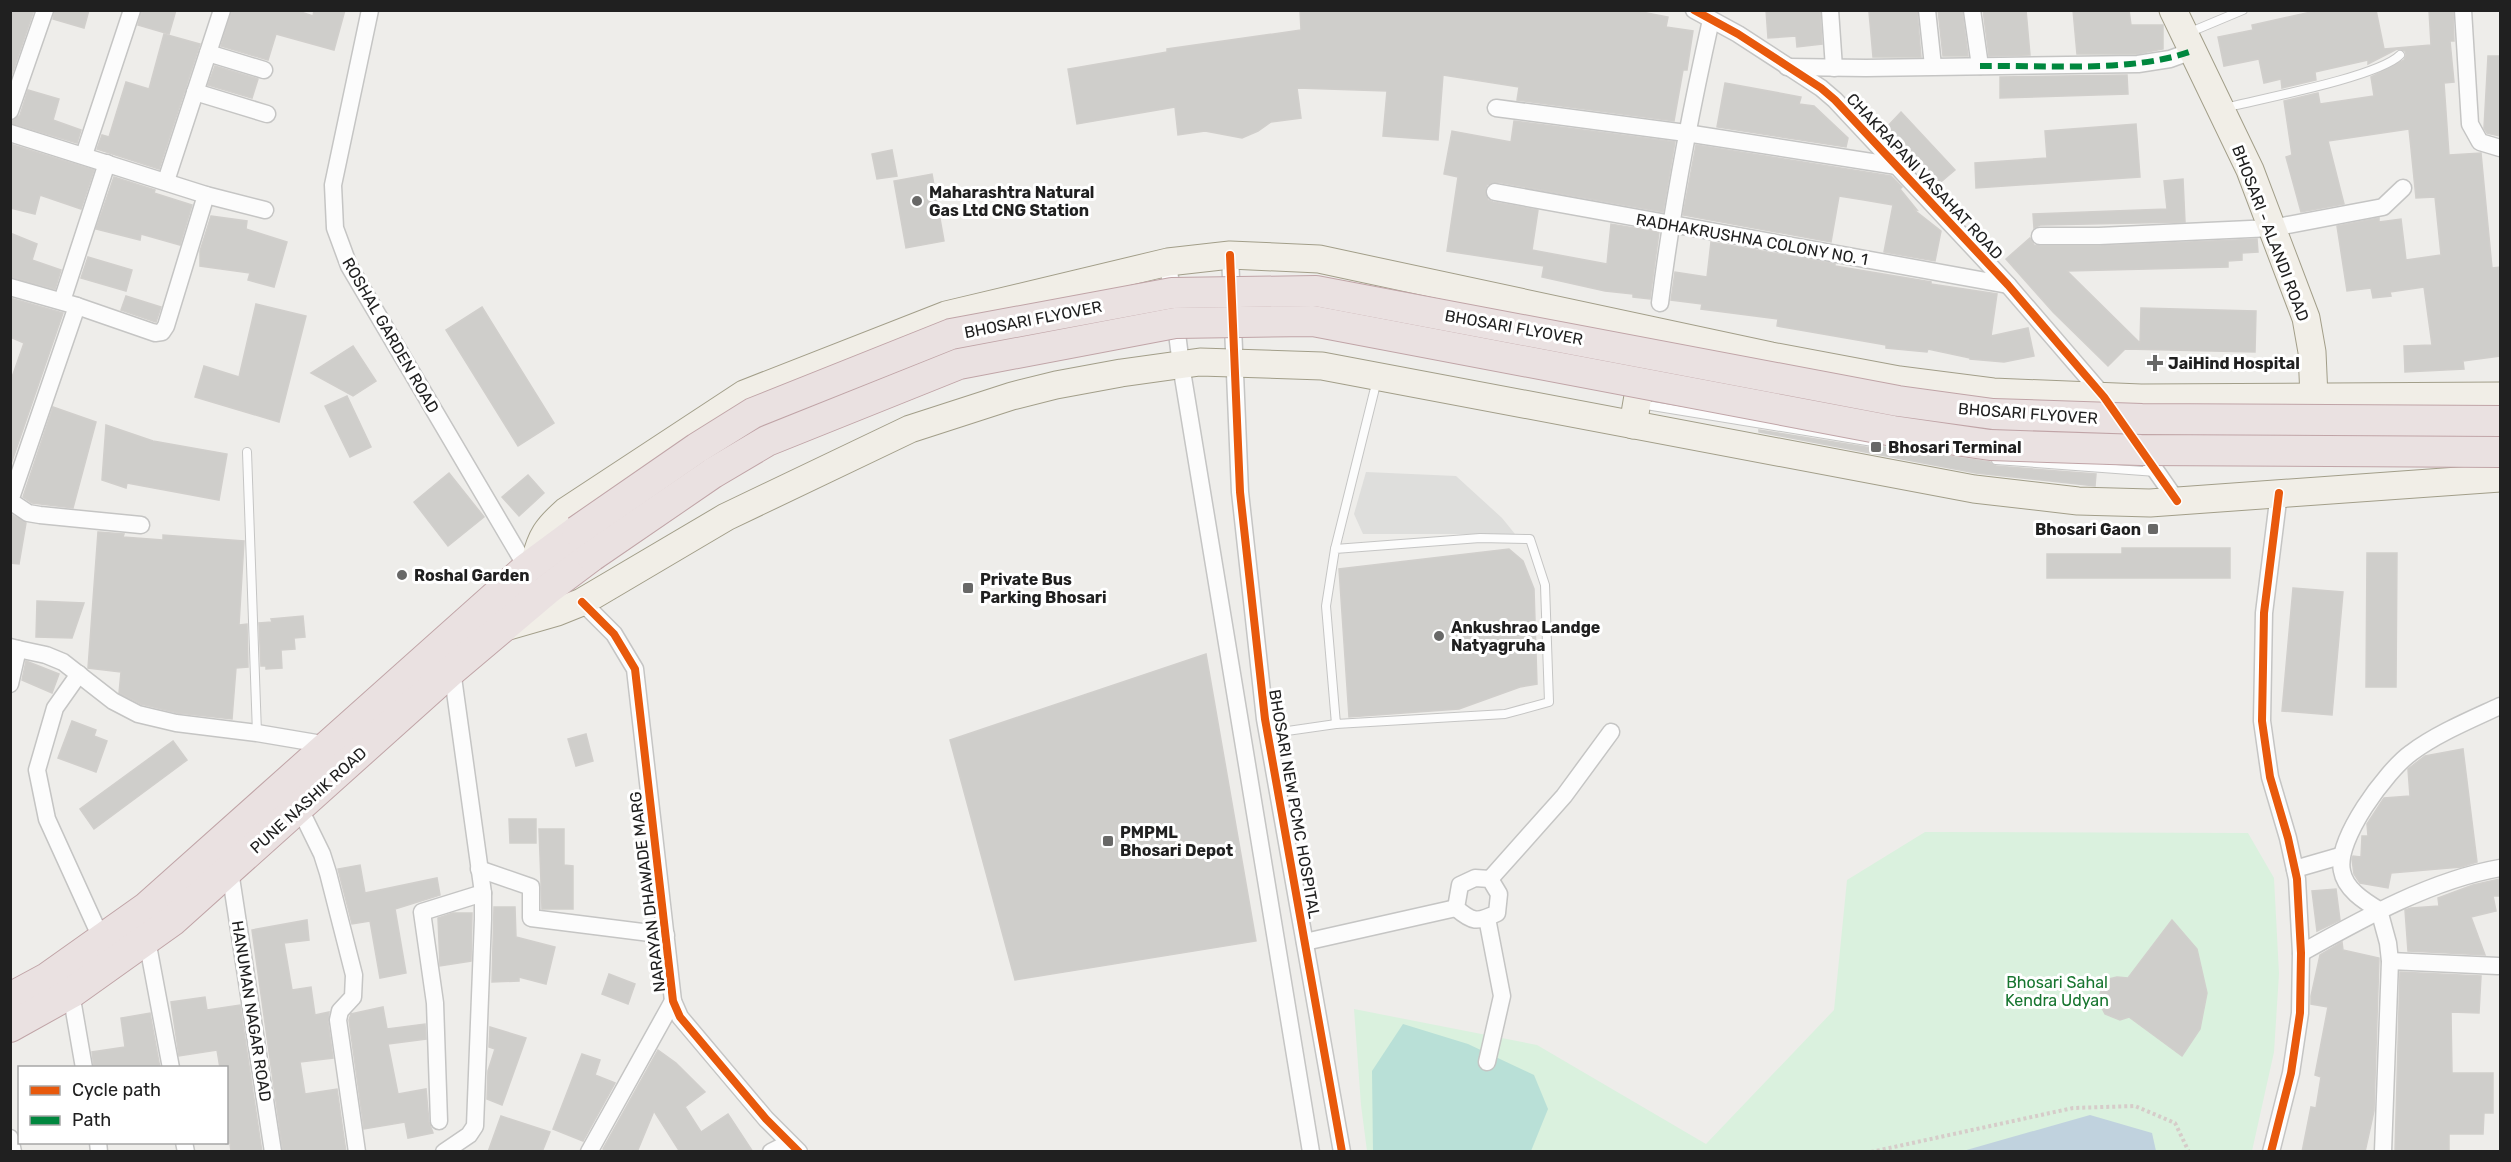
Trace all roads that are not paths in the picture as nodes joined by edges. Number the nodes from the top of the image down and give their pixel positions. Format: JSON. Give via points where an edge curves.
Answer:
{"nodes":[{"id":1,"x":45,"y":10,"type":"edge"},
{"id":2,"x":132,"y":10,"type":"edge"},
{"id":3,"x":222,"y":10,"type":"edge"},
{"id":4,"x":370,"y":10,"type":"edge"},
{"id":5,"x":1694,"y":10,"type":"edge"},
{"id":6,"x":1830,"y":10,"type":"edge"},
{"id":7,"x":1927,"y":10,"type":"edge"},
{"id":8,"x":1972,"y":10,"type":"edge"},
{"id":9,"x":2173,"y":10,"type":"edge"},
{"id":10,"x":2243,"y":10,"type":"edge"},
{"id":11,"x":2463,"y":10,"type":"edge"},
{"id":12,"x":1711,"y":20,"type":"junction"},
{"id":13,"x":2188,"y":43,"type":"junction"},
{"id":14,"x":208,"y":52,"type":"junction"},
{"id":15,"x":2400,"y":55,"type":"dead end"},
{"id":16,"x":1933,"y":66,"type":"junction"},
{"id":17,"x":1980,"y":66,"type":"junction"},
{"id":18,"x":1786,"y":67,"type":"junction"},
{"id":19,"x":1834,"y":68,"type":"junction"},
{"id":20,"x":264,"y":70,"type":"dead end"},
{"id":21,"x":195,"y":92,"type":"junction"},
{"id":22,"x":1496,"y":108,"type":"dead end"},
{"id":23,"x":2220,"y":109,"type":"junction"},
{"id":24,"x":10,"y":111,"type":"edge"},
{"id":25,"x":267,"y":114,"type":"dead end"},
{"id":26,"x":10,"y":133,"type":"edge"},
{"id":27,"x":1686,"y":133,"type":"junction"},
{"id":28,"x":2500,"y":148,"type":"edge"},
{"id":29,"x":84,"y":155,"type":"junction"},
{"id":30,"x":106,"y":163,"type":"junction"},
{"id":31,"x":1897,"y":165,"type":"junction"},
{"id":32,"x":166,"y":181,"type":"junction"},
{"id":33,"x":2403,"y":188,"type":"dead end"},
{"id":34,"x":1495,"y":192,"type":"dead end"},
{"id":35,"x":206,"y":195,"type":"junction"},
{"id":36,"x":265,"y":210,"type":"dead end"},
{"id":37,"x":1670,"y":224,"type":"junction"},
{"id":38,"x":2272,"y":228,"type":"junction"},
{"id":39,"x":2040,"y":236,"type":"dead end"},
{"id":40,"x":1230,"y":255,"type":"junction"},
{"id":41,"x":1168,"y":262,"type":"junction"},
{"id":42,"x":2008,"y":285,"type":"junction"},
{"id":43,"x":10,"y":287,"type":"edge"},
{"id":44,"x":1660,"y":303,"type":"dead end"},
{"id":45,"x":69,"y":304,"type":"junction"},
{"id":46,"x":1650,"y":330,"type":"junction"},
{"id":47,"x":1236,"y":363,"type":"junction"},
{"id":48,"x":1181,"y":365,"type":"junction"},
{"id":49,"x":1378,"y":377,"type":"junction"},
{"id":50,"x":2500,"y":396,"type":"edge"},
{"id":51,"x":2104,"y":397,"type":"junction"},
{"id":52,"x":2314,"y":398,"type":"junction"},
{"id":53,"x":1635,"y":414,"type":"junction"},
{"id":54,"x":2500,"y":421,"type":"edge"},
{"id":55,"x":1885,"y":444,"type":"dead end"},
{"id":56,"x":247,"y":452,"type":"dead end"},
{"id":57,"x":2500,"y":452,"type":"edge"},
{"id":58,"x":1992,"y":459,"type":"dead end"},
{"id":59,"x":2157,"y":472,"type":"junction"},
{"id":60,"x":2500,"y":478,"type":"edge"},
{"id":61,"x":2279,"y":493,"type":"junction"},
{"id":62,"x":2177,"y":501,"type":"junction"},
{"id":63,"x":141,"y":525,"type":"dead end"},
{"id":64,"x":584,"y":543,"type":"junction"},
{"id":65,"x":1335,"y":549,"type":"junction"},
{"id":66,"x":531,"y":565,"type":"junction"},
{"id":67,"x":582,"y":602,"type":"junction"},
{"id":68,"x":502,"y":628,"type":"junction"},
{"id":69,"x":14,"y":648,"type":"edge"},
{"id":70,"x":452,"y":670,"type":"junction"},
{"id":71,"x":79,"y":674,"type":"junction"},
{"id":72,"x":10,"y":684,"type":"edge"},
{"id":73,"x":2500,"y":706,"type":"edge"},
{"id":74,"x":1336,"y":724,"type":"junction"},
{"id":75,"x":1611,"y":732,"type":"dead end"},
{"id":76,"x":257,"y":733,"type":"junction"},
{"id":77,"x":1268,"y":734,"type":"junction"},
{"id":78,"x":328,"y":746,"type":"junction"},
{"id":79,"x":299,"y":807,"type":"junction"},
{"id":80,"x":2340,"y":856,"type":"junction"},
{"id":81,"x":2500,"y":868,"type":"edge"},
{"id":82,"x":479,"y":869,"type":"junction"},
{"id":83,"x":2295,"y":869,"type":"junction"},
{"id":84,"x":230,"y":871,"type":"junction"},
{"id":85,"x":1490,"y":879,"type":"junction"},
{"id":86,"x":483,"y":893,"type":"junction"},
{"id":87,"x":1456,"y":908,"type":"junction"},
{"id":88,"x":2379,"y":910,"type":"junction"},
{"id":89,"x":1487,"y":918,"type":"junction"},
{"id":90,"x":666,"y":935,"type":"junction"},
{"id":91,"x":102,"y":940,"type":"junction"},
{"id":92,"x":147,"y":940,"type":"junction"},
{"id":93,"x":1305,"y":942,"type":"junction"},
{"id":94,"x":2301,"y":953,"type":"junction"},
{"id":95,"x":2390,"y":961,"type":"junction"},
{"id":96,"x":2498,"y":966,"type":"dead end"},
{"id":97,"x":71,"y":993,"type":"junction"},
{"id":98,"x":10,"y":998,"type":"edge"},
{"id":99,"x":674,"y":1001,"type":"junction"},
{"id":100,"x":10,"y":1027,"type":"edge"},
{"id":101,"x":1487,"y":1062,"type":"dead end"},
{"id":102,"x":84,"y":1066,"type":"edge"},
{"id":103,"x":171,"y":1066,"type":"edge"},
{"id":104,"x":439,"y":1121,"type":"dead end"},
{"id":105,"x":10,"y":1138,"type":"edge"},
{"id":106,"x":794,"y":1147,"type":"edge"},
{"id":107,"x":13,"y":1152,"type":"edge"},
{"id":108,"x":273,"y":1152,"type":"edge"},
{"id":109,"x":357,"y":1152,"type":"edge"},
{"id":110,"x":444,"y":1152,"type":"edge"},
{"id":111,"x":589,"y":1152,"type":"edge"},
{"id":112,"x":771,"y":1152,"type":"edge"},
{"id":113,"x":1311,"y":1152,"type":"edge"},
{"id":114,"x":1342,"y":1152,"type":"edge"},
{"id":115,"x":2271,"y":1152,"type":"edge"},
{"id":116,"x":2383,"y":1152,"type":"edge"}],
"edges":[{"from":1,"to":24,"type":"street"},
{"from":2,"to":29,"type":"street"},
{"from":3,"to":14,"type":"street"},
{"from":4,"to":66,"type":"street","name":"ROSHAL GARDEN ROAD","via":[[333,185],[334,228],[349,266]]},
{"from":5,"to":12,"type":"street","name":"CHAKRAPANI VASAHAT ROAD"},
{"from":6,"to":19,"type":"street"},
{"from":7,"to":16,"type":"street"},
{"from":8,"to":17,"type":"street"},
{"from":9,"to":13,"type":"main road","name":"BHOSARI - ALANDI ROAD"},
{"from":10,"to":13,"type":"lane"},
{"from":11,"to":28,"type":"street","via":[[2470,124],[2480,142]]},
{"from":12,"to":18,"type":"street","name":"CHAKRAPANI VASAHAT ROAD"},
{"from":12,"to":27,"type":"street"},
{"from":13,"to":17,"type":"street","via":[[2170,59],[2138,64]]},
{"from":13,"to":23,"type":"main road","name":"BHOSARI - ALANDI ROAD"},
{"from":14,"to":20,"type":"street"},
{"from":14,"to":21,"type":"street"},
{"from":15,"to":23,"type":"lane","via":[[2368,72]]},
{"from":16,"to":17,"type":"street"},
{"from":16,"to":19,"type":"street"},
{"from":18,"to":19,"type":"street"},
{"from":18,"to":31,"type":"street","name":"CHAKRAPANI VASAHAT ROAD","via":[[1835,100]]},
{"from":21,"to":25,"type":"street"},
{"from":21,"to":32,"type":"street"},
{"from":22,"to":27,"type":"street"},
{"from":23,"to":38,"type":"main road","name":"BHOSARI - ALANDI ROAD","via":[[2250,170]]},
{"from":26,"to":29,"type":"street"},
{"from":27,"to":31,"type":"street"},
{"from":27,"to":37,"type":"street"},
{"from":29,"to":30,"type":"street"},
{"from":30,"to":32,"type":"street"},
{"from":30,"to":45,"type":"street"},
{"from":31,"to":42,"type":"street","name":"CHAKRAPANI VASAHAT ROAD"},
{"from":32,"to":35,"type":"street"},
{"from":33,"to":38,"type":"street","via":[[2383,207]]},
{"from":34,"to":37,"type":"street","name":"RADHAKRUSHNA COLONY NO. 1"},
{"from":35,"to":36,"type":"street"},
{"from":35,"to":45,"type":"street","via":[[162,332]]},
{"from":37,"to":42,"type":"street","name":"RADHAKRUSHNA COLONY NO. 1"},
{"from":37,"to":44,"type":"street"},
{"from":38,"to":39,"type":"street"},
{"from":38,"to":52,"type":"main road","name":"BHOSARI - ALANDI ROAD","via":[[2306,318]]},
{"from":40,"to":41,"type":"main road"},
{"from":40,"to":46,"type":"main road","via":[[1319,259]]},
{"from":40,"to":47,"type":"street","name":"BHOSARI NEW PCMC HOSPITAL"},
{"from":41,"to":48,"type":"street"},
{"from":41,"to":66,"type":"main road","via":[[946,315],[744,394],[566,511],[548,527]]},
{"from":42,"to":51,"type":"street","name":"CHAKRAPANI VASAHAT ROAD"},
{"from":43,"to":45,"type":"street"},
{"from":45,"to":63,"type":"street","via":[[10,501],[28,513]]},
{"from":46,"to":51,"type":"main road","via":[[1899,381],[1993,393]]},
{"from":46,"to":53,"type":"main road"},
{"from":47,"to":48,"type":"main road"},
{"from":47,"to":49,"type":"main road","via":[[1322,366]]},
{"from":47,"to":77,"type":"street","name":"BHOSARI NEW PCMC HOSPITAL","via":[[1238,459]]},
{"from":48,"to":67,"type":"main road","via":[[1056,385],[910,429],[726,517]]},
{"from":48,"to":113,"type":"street"},
{"from":49,"to":53,"type":"main road"},
{"from":49,"to":65,"type":"lane"},
{"from":50,"to":52,"type":"main road"},
{"from":51,"to":52,"type":"main road"},
{"from":51,"to":59,"type":"street","name":"CHAKRAPANI VASAHAT ROAD"},
{"from":53,"to":55,"type":"lane","via":[[1731,421]]},
{"from":53,"to":62,"type":"main road","via":[[1974,489],[2078,501]]},
{"from":54,"to":64,"type":"highway","name":"BHOSARI FLYOVER","bridge":true,"via":[[1993,414],[1898,401],[1316,291],[1172,293],[951,334],[753,413],[697,448]]},
{"from":56,"to":76,"type":"lane"},
{"from":57,"to":64,"type":"highway","name":"BHOSARI FLYOVER","bridge":true,"via":[[1990,445],[1893,431],[1313,321],[1175,323],[959,364],[767,441]]},
{"from":58,"to":59,"type":"lane"},
{"from":59,"to":62,"type":"street","name":"CHAKRAPANI VASAHAT ROAD"},
{"from":60,"to":61,"type":"main road"},
{"from":61,"to":62,"type":"main road"},
{"from":61,"to":83,"type":"street","via":[[2264,613],[2262,721],[2270,777]]},
{"from":64,"to":66,"type":"highway","name":"PUNE NASHIK ROAD"},
{"from":64,"to":68,"type":"highway","name":"PUNE NASHIK ROAD","via":[[548,589]]},
{"from":65,"to":74,"type":"lane","via":[[1326,606]]},
{"from":65,"to":74,"type":"lane","via":[[1480,538],[1530,539],[1545,585],[1549,702],[1505,714]]},
{"from":66,"to":78,"type":"highway","name":"PUNE NASHIK ROAD"},
{"from":67,"to":68,"type":"main road"},
{"from":67,"to":90,"type":"street","name":"NARAYAN DHAWADE MARG","via":[[614,634],[635,669]]},
{"from":68,"to":70,"type":"highway","name":"PUNE NASHIK ROAD"},
{"from":69,"to":71,"type":"street","via":[[46,655]]},
{"from":69,"to":72,"type":"street"},
{"from":70,"to":79,"type":"highway","name":"PUNE NASHIK ROAD"},
{"from":70,"to":82,"type":"street"},
{"from":71,"to":76,"type":"street","via":[[113,701],[138,714]]},
{"from":71,"to":91,"type":"street","via":[[55,708],[37,770],[47,819]]},
{"from":73,"to":80,"type":"street","via":[[2411,752],[2384,778]]},
{"from":74,"to":77,"type":"lane"},
{"from":75,"to":85,"type":"street","via":[[1564,796]]},
{"from":76,"to":78,"type":"street"},
{"from":77,"to":93,"type":"street","name":"BHOSARI NEW PCMC HOSPITAL"},
{"from":78,"to":91,"type":"highway","name":"PUNE NASHIK ROAD","via":[[147,907]]},
{"from":79,"to":84,"type":"highway","name":"PUNE NASHIK ROAD"},
{"from":79,"to":109,"type":"street","via":[[322,854],[354,975],[353,997],[340,1011],[338,1020]]},
{"from":80,"to":83,"type":"street"},
{"from":80,"to":88,"type":"street","via":[[2348,885]]},
{"from":81,"to":88,"type":"street"},
{"from":82,"to":86,"type":"street"},
{"from":82,"to":90,"type":"street","via":[[531,887],[531,918]]},
{"from":83,"to":94,"type":"street"},
{"from":84,"to":92,"type":"highway","name":"PUNE NASHIK ROAD"},
{"from":84,"to":108,"type":"street","name":"HANUMAN NAGAR ROAD"},
{"from":85,"to":87,"type":"street","via":[[1475,878],[1460,885]]},
{"from":85,"to":89,"type":"street","via":[[1499,894],[1497,913]]},
{"from":86,"to":104,"type":"street","via":[[422,912],[435,1003]]},
{"from":86,"to":110,"type":"street","via":[[475,1126],[469,1135]]},
{"from":87,"to":89,"type":"street","via":[[1469,919]]},
{"from":87,"to":93,"type":"street"},
{"from":88,"to":94,"type":"street"},
{"from":88,"to":95,"type":"street"},
{"from":89,"to":101,"type":"street","via":[[1502,996]]},
{"from":90,"to":99,"type":"street","name":"NARAYAN DHAWADE MARG"},
{"from":91,"to":98,"type":"highway","name":"PUNE NASHIK ROAD"},
{"from":92,"to":97,"type":"highway","name":"PUNE NASHIK ROAD"},
{"from":92,"to":103,"type":"street"},
{"from":93,"to":114,"type":"street","name":"BHOSARI NEW PCMC HOSPITAL"},
{"from":94,"to":115,"type":"street","via":[[2300,1013],[2294,1053]]},
{"from":95,"to":96,"type":"street"},
{"from":95,"to":116,"type":"street"},
{"from":97,"to":100,"type":"highway","name":"PUNE NASHIK ROAD"},
{"from":97,"to":102,"type":"street"},
{"from":99,"to":106,"type":"street","name":"NARAYAN DHAWADE MARG","via":[[680,1017]]},
{"from":99,"to":111,"type":"street"},
{"from":105,"to":107,"type":"street"},
{"from":106,"to":112,"type":"street"}]}
